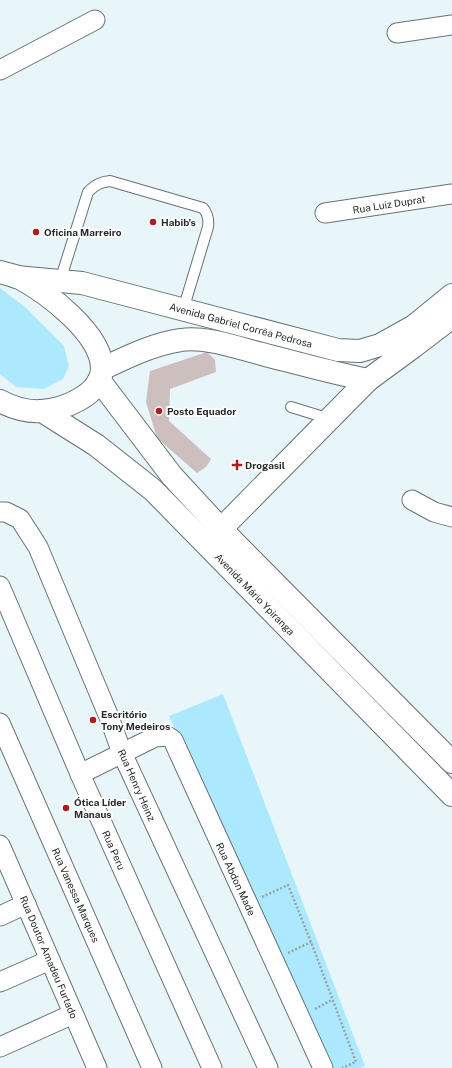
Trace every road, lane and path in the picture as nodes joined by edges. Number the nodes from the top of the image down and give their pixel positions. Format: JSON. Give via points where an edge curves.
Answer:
{"nodes":[{"id":1,"x":95,"y":20,"type":"dead end"},
{"id":2,"x":452,"y":24,"type":"edge"},
{"id":3,"x":397,"y":33,"type":"dead end"},
{"id":4,"x":0,"y":70,"type":"edge"},
{"id":5,"x":452,"y":194,"type":"edge"},
{"id":6,"x":325,"y":213,"type":"dead end"},
{"id":7,"x":8,"y":274,"type":"edge"},
{"id":8,"x":60,"y":281,"type":"junction"},
{"id":9,"x":452,"y":295,"type":"edge"},
{"id":10,"x":183,"y":310,"type":"junction"},
{"id":11,"x":452,"y":317,"type":"edge"},
{"id":12,"x":100,"y":374,"type":"junction"},
{"id":13,"x":368,"y":380,"type":"junction"},
{"id":14,"x":5,"y":406,"type":"edge"},
{"id":15,"x":291,"y":407,"type":"dead end"},
{"id":16,"x":42,"y":411,"type":"junction"},
{"id":17,"x":330,"y":419,"type":"junction"},
{"id":18,"x":412,"y":500,"type":"dead end"},
{"id":19,"x":0,"y":512,"type":"edge"},
{"id":20,"x":452,"y":517,"type":"edge"},
{"id":21,"x":221,"y":529,"type":"junction"},
{"id":22,"x":0,"y":586,"type":"edge"},
{"id":23,"x":0,"y":723,"type":"edge"},
{"id":24,"x":122,"y":753,"type":"junction"},
{"id":25,"x":452,"y":762,"type":"edge"},
{"id":26,"x":80,"y":774,"type":"junction"},
{"id":27,"x":452,"y":795,"type":"edge"},
{"id":28,"x":1,"y":848,"type":"edge"},
{"id":29,"x":259,"y":898,"type":"dead end"},
{"id":30,"x":26,"y":904,"type":"junction"},
{"id":31,"x":0,"y":916,"type":"edge"},
{"id":32,"x":311,"y":942,"type":"junction"},
{"id":33,"x":283,"y":955,"type":"dead end"},
{"id":34,"x":50,"y":960,"type":"junction"},
{"id":35,"x":0,"y":982,"type":"edge"},
{"id":36,"x":332,"y":1000,"type":"junction"},
{"id":37,"x":314,"y":1010,"type":"dead end"},
{"id":38,"x":73,"y":1014,"type":"junction"},
{"id":39,"x":0,"y":1047,"type":"edge"},
{"id":40,"x":97,"y":1068,"type":"edge"},
{"id":41,"x":152,"y":1068,"type":"edge"},
{"id":42,"x":212,"y":1068,"type":"edge"},
{"id":43,"x":268,"y":1068,"type":"edge"},
{"id":44,"x":323,"y":1068,"type":"edge"},
{"id":45,"x":342,"y":1068,"type":"edge"}],
"edges":[{"from":1,"to":4,"type":"street"},
{"from":2,"to":3,"type":"street"},
{"from":5,"to":6,"type":"street","name":"Rua Luiz Duprat"},
{"from":7,"to":8,"type":"main road","name":"Avenida Gabriel Corrêa Pedrosa"},
{"from":7,"to":12,"type":"main road","via":[[50,298],[76,321],[100,357]]},
{"from":8,"to":10,"type":"main road","name":"Avenida Gabriel Corrêa Pedrosa","via":[[82,283]]},
{"from":8,"to":10,"type":"lane","via":[[88,192],[101,182],[110,180],[203,208],[207,213],[208,227]]},
{"from":9,"to":10,"type":"main road","name":"Avenida Gabriel Corrêa Pedrosa","via":[[414,326],[380,345],[360,351],[338,350]]},
{"from":11,"to":13,"type":"main road"},
{"from":12,"to":13,"type":"main road","via":[[141,351],[182,339],[231,346]]},
{"from":12,"to":16,"type":"main road","via":[[92,390],[82,398]]},
{"from":12,"to":21,"type":"main road","via":[[172,476]]},
{"from":13,"to":17,"type":"main road"},
{"from":14,"to":16,"type":"main road"},
{"from":15,"to":17,"type":"lane"},
{"from":16,"to":27,"type":"main road","name":"Avenida Mário Ypiranga","via":[[96,445],[153,490]]},
{"from":17,"to":21,"type":"main road"},
{"from":18,"to":20,"type":"street","via":[[434,512]]},
{"from":19,"to":24,"type":"street","name":"Rua Henry Heinz","via":[[20,519],[38,547]]},
{"from":21,"to":25,"type":"main road"},
{"from":22,"to":26,"type":"street","name":"Rua Peru"},
{"from":23,"to":41,"type":"street","name":"Rua Vanessa Marques"},
{"from":24,"to":26,"type":"street"},
{"from":24,"to":43,"type":"street","name":"Rua Henry Heinz"},
{"from":24,"to":44,"type":"street","name":"Rua Abdon Made","via":[[155,737],[167,736],[173,740]]},
{"from":26,"to":42,"type":"street","name":"Rua Peru"},
{"from":28,"to":30,"type":"street","name":"Rua Doutor Amadeu Furtado"},
{"from":29,"to":32,"type":"path","via":[[288,884]]},
{"from":30,"to":31,"type":"street"},
{"from":30,"to":34,"type":"street","name":"Rua Doutor Amadeu Furtado"},
{"from":32,"to":33,"type":"path"},
{"from":32,"to":36,"type":"path"},
{"from":34,"to":35,"type":"street"},
{"from":34,"to":38,"type":"street","name":"Rua Doutor Amadeu Furtado"},
{"from":36,"to":37,"type":"path"},
{"from":36,"to":45,"type":"path","via":[[356,1062]]},
{"from":38,"to":39,"type":"street"},
{"from":38,"to":40,"type":"street","name":"Rua Doutor Amadeu Furtado"}]}
